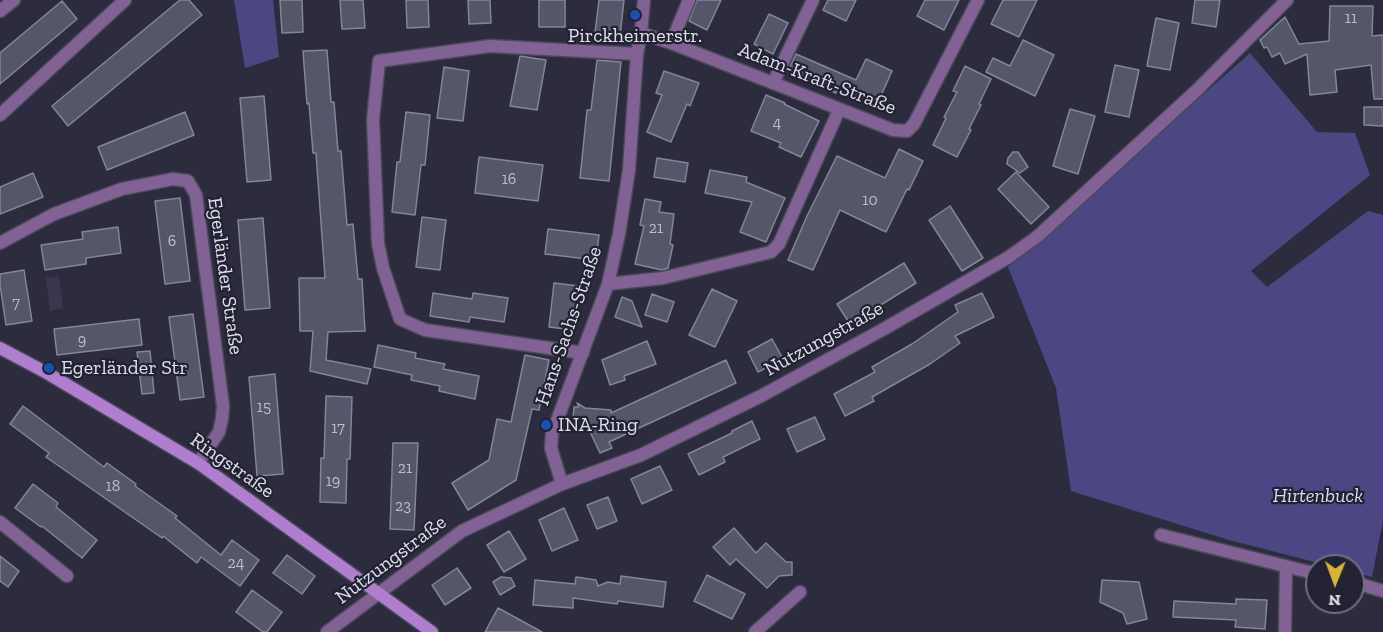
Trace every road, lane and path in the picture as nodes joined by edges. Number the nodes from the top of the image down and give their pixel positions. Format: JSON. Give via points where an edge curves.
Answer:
{"nodes":[{"id":1,"x":14,"y":0,"type":"edge"},
{"id":2,"x":125,"y":0,"type":"edge"},
{"id":3,"x":644,"y":0,"type":"edge"},
{"id":4,"x":689,"y":0,"type":"edge"},
{"id":5,"x":813,"y":0,"type":"edge"},
{"id":6,"x":978,"y":0,"type":"edge"},
{"id":7,"x":1287,"y":0,"type":"edge"},
{"id":8,"x":0,"y":12,"type":"edge"},
{"id":9,"x":641,"y":33,"type":"junction"},
{"id":10,"x":671,"y":43,"type":"junction"},
{"id":11,"x":637,"y":54,"type":"junction"},
{"id":12,"x":772,"y":83,"type":"junction"},
{"id":13,"x":839,"y":110,"type":"junction"},
{"id":14,"x":0,"y":115,"type":"edge"},
{"id":15,"x":0,"y":243,"type":"edge"},
{"id":16,"x":608,"y":284,"type":"junction"},
{"id":17,"x":0,"y":348,"type":"edge"},
{"id":18,"x":583,"y":353,"type":"junction"},
{"id":19,"x":198,"y":464,"type":"junction"},
{"id":20,"x":562,"y":484,"type":"junction"},
{"id":21,"x":0,"y":522,"type":"edge"},
{"id":22,"x":1161,"y":535,"type":"dead end"},
{"id":23,"x":1286,"y":567,"type":"junction"},
{"id":24,"x":1305,"y":571,"type":"edge"},
{"id":25,"x":67,"y":576,"type":"dead end"},
{"id":26,"x":1365,"y":586,"type":"edge"},
{"id":27,"x":1383,"y":591,"type":"edge"},
{"id":28,"x":800,"y":592,"type":"dead end"},
{"id":29,"x":380,"y":593,"type":"junction"},
{"id":30,"x":327,"y":632,"type":"edge"},
{"id":31,"x":432,"y":632,"type":"edge"},
{"id":32,"x":755,"y":632,"type":"edge"},
{"id":33,"x":1285,"y":632,"type":"edge"}],
"edges":[{"from":1,"to":8,"type":"street"},
{"from":2,"to":14,"type":"street"},
{"from":3,"to":9,"type":"street","name":"Hans-Sachs-Straße"},
{"from":4,"to":10,"type":"street"},
{"from":5,"to":12,"type":"street"},
{"from":6,"to":13,"type":"street","name":"Adam-Kraft-Straße","via":[[907,131],[893,130]]},
{"from":7,"to":20,"type":"street","name":"Nutzungstraße","via":[[1188,98],[1038,236],[1009,257],[760,396],[641,455]]},
{"from":9,"to":10,"type":"street","name":"Adam-Kraft-Straße"},
{"from":9,"to":11,"type":"street","name":"Hans-Sachs-Straße"},
{"from":10,"to":12,"type":"street","name":"Adam-Kraft-Straße"},
{"from":11,"to":16,"type":"street","name":"Hans-Sachs-Straße","via":[[629,170]]},
{"from":11,"to":18,"type":"street","via":[[490,46],[379,61],[373,120],[378,243],[382,268],[400,319],[425,330]]},
{"from":12,"to":13,"type":"street","name":"Adam-Kraft-Straße"},
{"from":13,"to":16,"type":"street","via":[[779,244],[771,252],[663,278]]},
{"from":15,"to":19,"type":"street","name":"Egerländer Straße","via":[[54,214],[122,189],[173,179],[188,181],[196,195],[223,406],[219,432]]},
{"from":16,"to":18,"type":"street","name":"Hans-Sachs-Straße"},
{"from":17,"to":19,"type":"street","name":"Ringstraße"},
{"from":18,"to":20,"type":"street","name":"Hans-Sachs-Straße","via":[[552,434],[551,448]]},
{"from":19,"to":29,"type":"street","name":"Ringstraße"},
{"from":20,"to":29,"type":"street","name":"Nutzungstraße","via":[[462,531]]},
{"from":21,"to":25,"type":"street"},
{"from":22,"to":23,"type":"street"},
{"from":23,"to":24,"type":"street"},
{"from":23,"to":33,"type":"street"},
{"from":26,"to":27,"type":"street"},
{"from":28,"to":32,"type":"street"},
{"from":29,"to":30,"type":"street","name":"Nutzungstraße"},
{"from":29,"to":31,"type":"street","name":"Ringstraße"}]}
